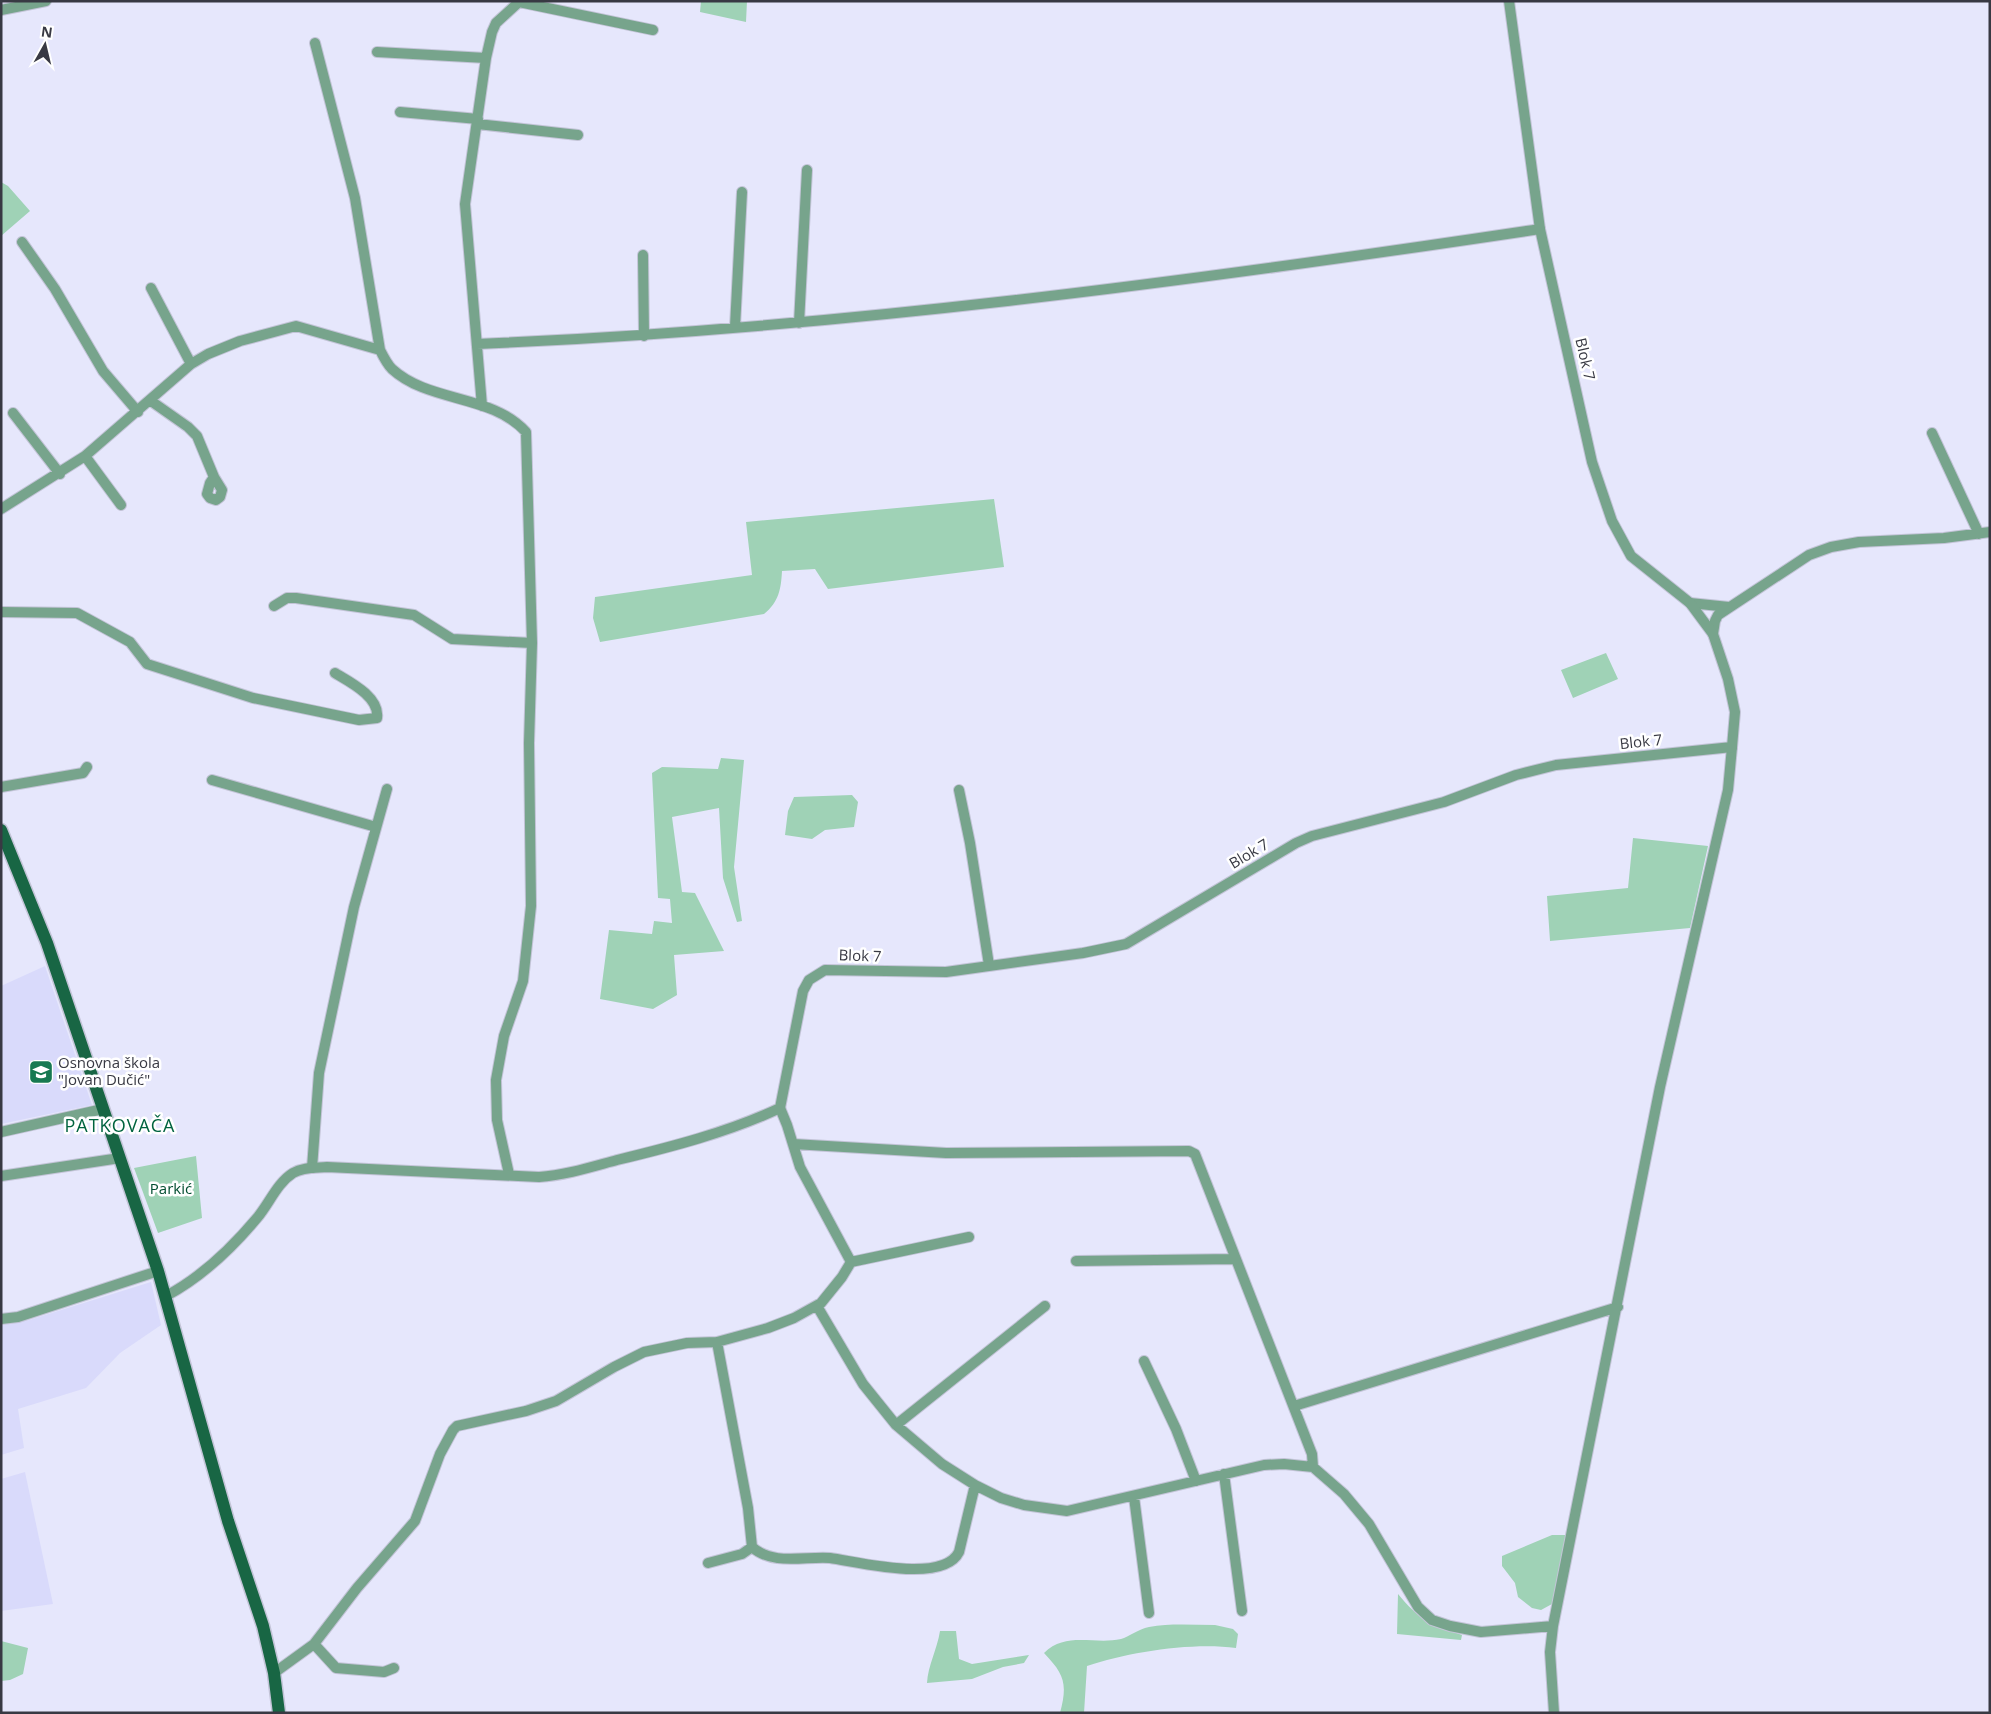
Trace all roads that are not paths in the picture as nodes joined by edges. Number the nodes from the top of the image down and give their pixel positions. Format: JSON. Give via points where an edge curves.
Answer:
{"nodes":[{"id":1,"x":1509,"y":1,"type":"edge"},
{"id":2,"x":40,"y":2,"type":"edge"},
{"id":3,"x":520,"y":2,"type":"edge"},
{"id":4,"x":1,"y":10,"type":"edge"},
{"id":5,"x":653,"y":30,"type":"dead end"},
{"id":6,"x":315,"y":43,"type":"dead end"},
{"id":7,"x":377,"y":52,"type":"dead end"},
{"id":8,"x":486,"y":58,"type":"junction"},
{"id":9,"x":400,"y":112,"type":"dead end"},
{"id":10,"x":478,"y":122,"type":"junction"},
{"id":11,"x":578,"y":135,"type":"dead end"},
{"id":12,"x":807,"y":170,"type":"dead end"},
{"id":13,"x":742,"y":192,"type":"dead end"},
{"id":14,"x":1540,"y":229,"type":"junction"},
{"id":15,"x":22,"y":242,"type":"dead end"},
{"id":16,"x":643,"y":255,"type":"dead end"},
{"id":17,"x":151,"y":288,"type":"dead end"},
{"id":18,"x":799,"y":323,"type":"junction"},
{"id":19,"x":735,"y":327,"type":"junction"},
{"id":20,"x":644,"y":336,"type":"junction"},
{"id":21,"x":477,"y":344,"type":"junction"},
{"id":22,"x":380,"y":350,"type":"junction"},
{"id":23,"x":191,"y":364,"type":"junction"},
{"id":24,"x":151,"y":401,"type":"junction"},
{"id":25,"x":482,"y":406,"type":"junction"},
{"id":26,"x":138,"y":412,"type":"junction"},
{"id":27,"x":13,"y":413,"type":"dead end"},
{"id":28,"x":1932,"y":433,"type":"dead end"},
{"id":29,"x":85,"y":456,"type":"junction"},
{"id":30,"x":60,"y":474,"type":"junction"},
{"id":31,"x":214,"y":477,"type":"dead end"},
{"id":32,"x":121,"y":505,"type":"dead end"},
{"id":33,"x":1,"y":509,"type":"edge"},
{"id":34,"x":1990,"y":532,"type":"edge"},
{"id":35,"x":1978,"y":534,"type":"junction"},
{"id":36,"x":1690,"y":602,"type":"junction"},
{"id":37,"x":274,"y":606,"type":"dead end"},
{"id":38,"x":1729,"y":607,"type":"junction"},
{"id":39,"x":1,"y":612,"type":"edge"},
{"id":40,"x":1713,"y":634,"type":"junction"},
{"id":41,"x":532,"y":643,"type":"junction"},
{"id":42,"x":334,"y":672,"type":"dead end"},
{"id":43,"x":1732,"y":747,"type":"junction"},
{"id":44,"x":87,"y":767,"type":"dead end"},
{"id":45,"x":212,"y":780,"type":"dead end"},
{"id":46,"x":1,"y":786,"type":"edge"},
{"id":47,"x":387,"y":789,"type":"dead end"},
{"id":48,"x":959,"y":790,"type":"dead end"},
{"id":49,"x":376,"y":827,"type":"junction"},
{"id":50,"x":1,"y":830,"type":"edge"},
{"id":51,"x":989,"y":966,"type":"junction"},
{"id":52,"x":780,"y":1108,"type":"junction"},
{"id":53,"x":103,"y":1109,"type":"junction"},
{"id":54,"x":1,"y":1132,"type":"edge"},
{"id":55,"x":793,"y":1144,"type":"junction"},
{"id":56,"x":120,"y":1158,"type":"junction"},
{"id":57,"x":312,"y":1168,"type":"junction"},
{"id":58,"x":509,"y":1174,"type":"junction"},
{"id":59,"x":1,"y":1176,"type":"edge"},
{"id":60,"x":969,"y":1237,"type":"dead end"},
{"id":61,"x":1235,"y":1259,"type":"junction"},
{"id":62,"x":1076,"y":1261,"type":"dead end"},
{"id":63,"x":850,"y":1262,"type":"junction"},
{"id":64,"x":158,"y":1271,"type":"junction"},
{"id":65,"x":166,"y":1296,"type":"junction"},
{"id":66,"x":817,"y":1306,"type":"junction"},
{"id":67,"x":1046,"y":1306,"type":"dead end"},
{"id":68,"x":1618,"y":1307,"type":"junction"},
{"id":69,"x":1,"y":1320,"type":"edge"},
{"id":70,"x":717,"y":1342,"type":"junction"},
{"id":71,"x":1144,"y":1361,"type":"dead end"},
{"id":72,"x":1294,"y":1406,"type":"junction"},
{"id":73,"x":896,"y":1425,"type":"junction"},
{"id":74,"x":1313,"y":1467,"type":"junction"},
{"id":75,"x":1224,"y":1474,"type":"junction"},
{"id":76,"x":1196,"y":1481,"type":"junction"},
{"id":77,"x":975,"y":1485,"type":"junction"},
{"id":78,"x":1134,"y":1497,"type":"junction"},
{"id":79,"x":752,"y":1548,"type":"junction"},
{"id":80,"x":708,"y":1562,"type":"dead end"},
{"id":81,"x":1242,"y":1611,"type":"dead end"},
{"id":82,"x":1149,"y":1612,"type":"dead end"},
{"id":83,"x":1553,"y":1626,"type":"junction"},
{"id":84,"x":314,"y":1644,"type":"junction"},
{"id":85,"x":394,"y":1668,"type":"dead end"},
{"id":86,"x":274,"y":1673,"type":"junction"},
{"id":87,"x":279,"y":1713,"type":"edge"},
{"id":88,"x":1554,"y":1713,"type":"edge"}],
"edges":[{"from":1,"to":14,"type":"street","name":"Blok 7"},
{"from":2,"to":4,"type":"street"},
{"from":3,"to":5,"type":"street"},
{"from":3,"to":8,"type":"street","via":[[496,23]]},
{"from":6,"to":22,"type":"street","via":[[355,198]]},
{"from":7,"to":8,"type":"street"},
{"from":8,"to":10,"type":"street"},
{"from":9,"to":10,"type":"street"},
{"from":10,"to":11,"type":"street"},
{"from":10,"to":21,"type":"street","via":[[465,204]]},
{"from":12,"to":18,"type":"street"},
{"from":13,"to":19,"type":"street"},
{"from":14,"to":18,"type":"street","via":[[1235,273],[911,313]]},
{"from":14,"to":36,"type":"street","name":"Blok 7","via":[[1592,462],[1612,522],[1631,556]]},
{"from":15,"to":26,"type":"street","via":[[55,289],[103,371]]},
{"from":16,"to":20,"type":"street"},
{"from":17,"to":23,"type":"street"},
{"from":18,"to":19,"type":"street"},
{"from":19,"to":20,"type":"street"},
{"from":20,"to":21,"type":"street"},
{"from":21,"to":25,"type":"street"},
{"from":22,"to":23,"type":"street","via":[[296,326],[240,341]]},
{"from":22,"to":25,"type":"street","via":[[391,368],[411,382]]},
{"from":23,"to":24,"type":"street"},
{"from":24,"to":26,"type":"street"},
{"from":24,"to":31,"type":"street","via":[[197,436]]},
{"from":25,"to":41,"type":"street","via":[[517,422],[526,432]]},
{"from":26,"to":29,"type":"street"},
{"from":27,"to":30,"type":"street"},
{"from":28,"to":35,"type":"street"},
{"from":29,"to":30,"type":"street"},
{"from":29,"to":32,"type":"street"},
{"from":30,"to":33,"type":"street"},
{"from":34,"to":35,"type":"street"},
{"from":35,"to":38,"type":"street","via":[[1859,542],[1831,547],[1810,555]]},
{"from":36,"to":38,"type":"street"},
{"from":36,"to":40,"type":"street","name":"Blok 7"},
{"from":37,"to":41,"type":"street","via":[[287,598],[296,598],[414,615],[452,639]]},
{"from":38,"to":40,"type":"street","via":[[1718,615]]},
{"from":39,"to":42,"type":"street","via":[[77,613],[130,642],[147,664],[253,698],[359,720],[377,718],[378,711],[373,701]]},
{"from":40,"to":43,"type":"street","name":"Blok 7","via":[[1735,712]]},
{"from":41,"to":58,"type":"street","via":[[529,743],[531,906],[523,981],[504,1036],[496,1080],[497,1120]]},
{"from":43,"to":51,"type":"street","name":"Blok 7","via":[[1537,768],[1444,802],[1304,839],[1126,944]]},
{"from":43,"to":68,"type":"street","via":[[1728,790],[1660,1088]]},
{"from":44,"to":46,"type":"street","via":[[83,773]]},
{"from":45,"to":49,"type":"street"},
{"from":47,"to":49,"type":"street"},
{"from":48,"to":51,"type":"street"},
{"from":49,"to":57,"type":"street","via":[[354,907],[319,1073]]},
{"from":50,"to":53,"type":"main road","via":[[47,943]]},
{"from":51,"to":52,"type":"street","name":"Blok 7","via":[[946,972],[825,970],[808,980],[803,991]]},
{"from":52,"to":55,"type":"street"},
{"from":52,"to":58,"type":"street","via":[[662,1149],[560,1175]]},
{"from":53,"to":54,"type":"street"},
{"from":53,"to":56,"type":"main road"},
{"from":55,"to":61,"type":"street","via":[[946,1153],[1190,1151],[1196,1154]]},
{"from":55,"to":63,"type":"street","via":[[800,1168]]},
{"from":56,"to":59,"type":"street"},
{"from":56,"to":64,"type":"main road"},
{"from":57,"to":58,"type":"street"},
{"from":57,"to":65,"type":"street","via":[[291,1174],[257,1218],[209,1268]]},
{"from":60,"to":63,"type":"street"},
{"from":61,"to":62,"type":"street"},
{"from":61,"to":72,"type":"street"},
{"from":63,"to":66,"type":"street","via":[[842,1277]]},
{"from":64,"to":65,"type":"main road"},
{"from":64,"to":69,"type":"street"},
{"from":65,"to":86,"type":"main road"},
{"from":66,"to":70,"type":"street","via":[[768,1328]]},
{"from":66,"to":73,"type":"street","via":[[864,1384]]},
{"from":67,"to":73,"type":"street"},
{"from":68,"to":72,"type":"street"},
{"from":68,"to":83,"type":"street"},
{"from":70,"to":79,"type":"street","via":[[748,1508]]},
{"from":70,"to":84,"type":"street","via":[[687,1343],[644,1352],[556,1401],[457,1426],[440,1454],[415,1521]]},
{"from":71,"to":76,"type":"street"},
{"from":72,"to":74,"type":"street","via":[[1312,1454]]},
{"from":73,"to":77,"type":"street","via":[[942,1464]]},
{"from":74,"to":75,"type":"street","via":[[1264,1465]]},
{"from":74,"to":83,"type":"street","via":[[1344,1494],[1369,1524],[1418,1607],[1432,1620],[1481,1632]]},
{"from":75,"to":76,"type":"street"},
{"from":75,"to":81,"type":"street"},
{"from":76,"to":78,"type":"street"},
{"from":77,"to":78,"type":"street","via":[[1024,1505],[1067,1511]]},
{"from":77,"to":79,"type":"street","via":[[959,1552],[946,1564],[888,1568],[830,1558],[770,1558]]},
{"from":78,"to":82,"type":"street"},
{"from":79,"to":80,"type":"street","via":[[742,1554]]},
{"from":83,"to":88,"type":"street","via":[[1550,1652]]},
{"from":84,"to":85,"type":"street","via":[[336,1668],[384,1672]]},
{"from":84,"to":86,"type":"street"},
{"from":86,"to":87,"type":"main road"}]}
